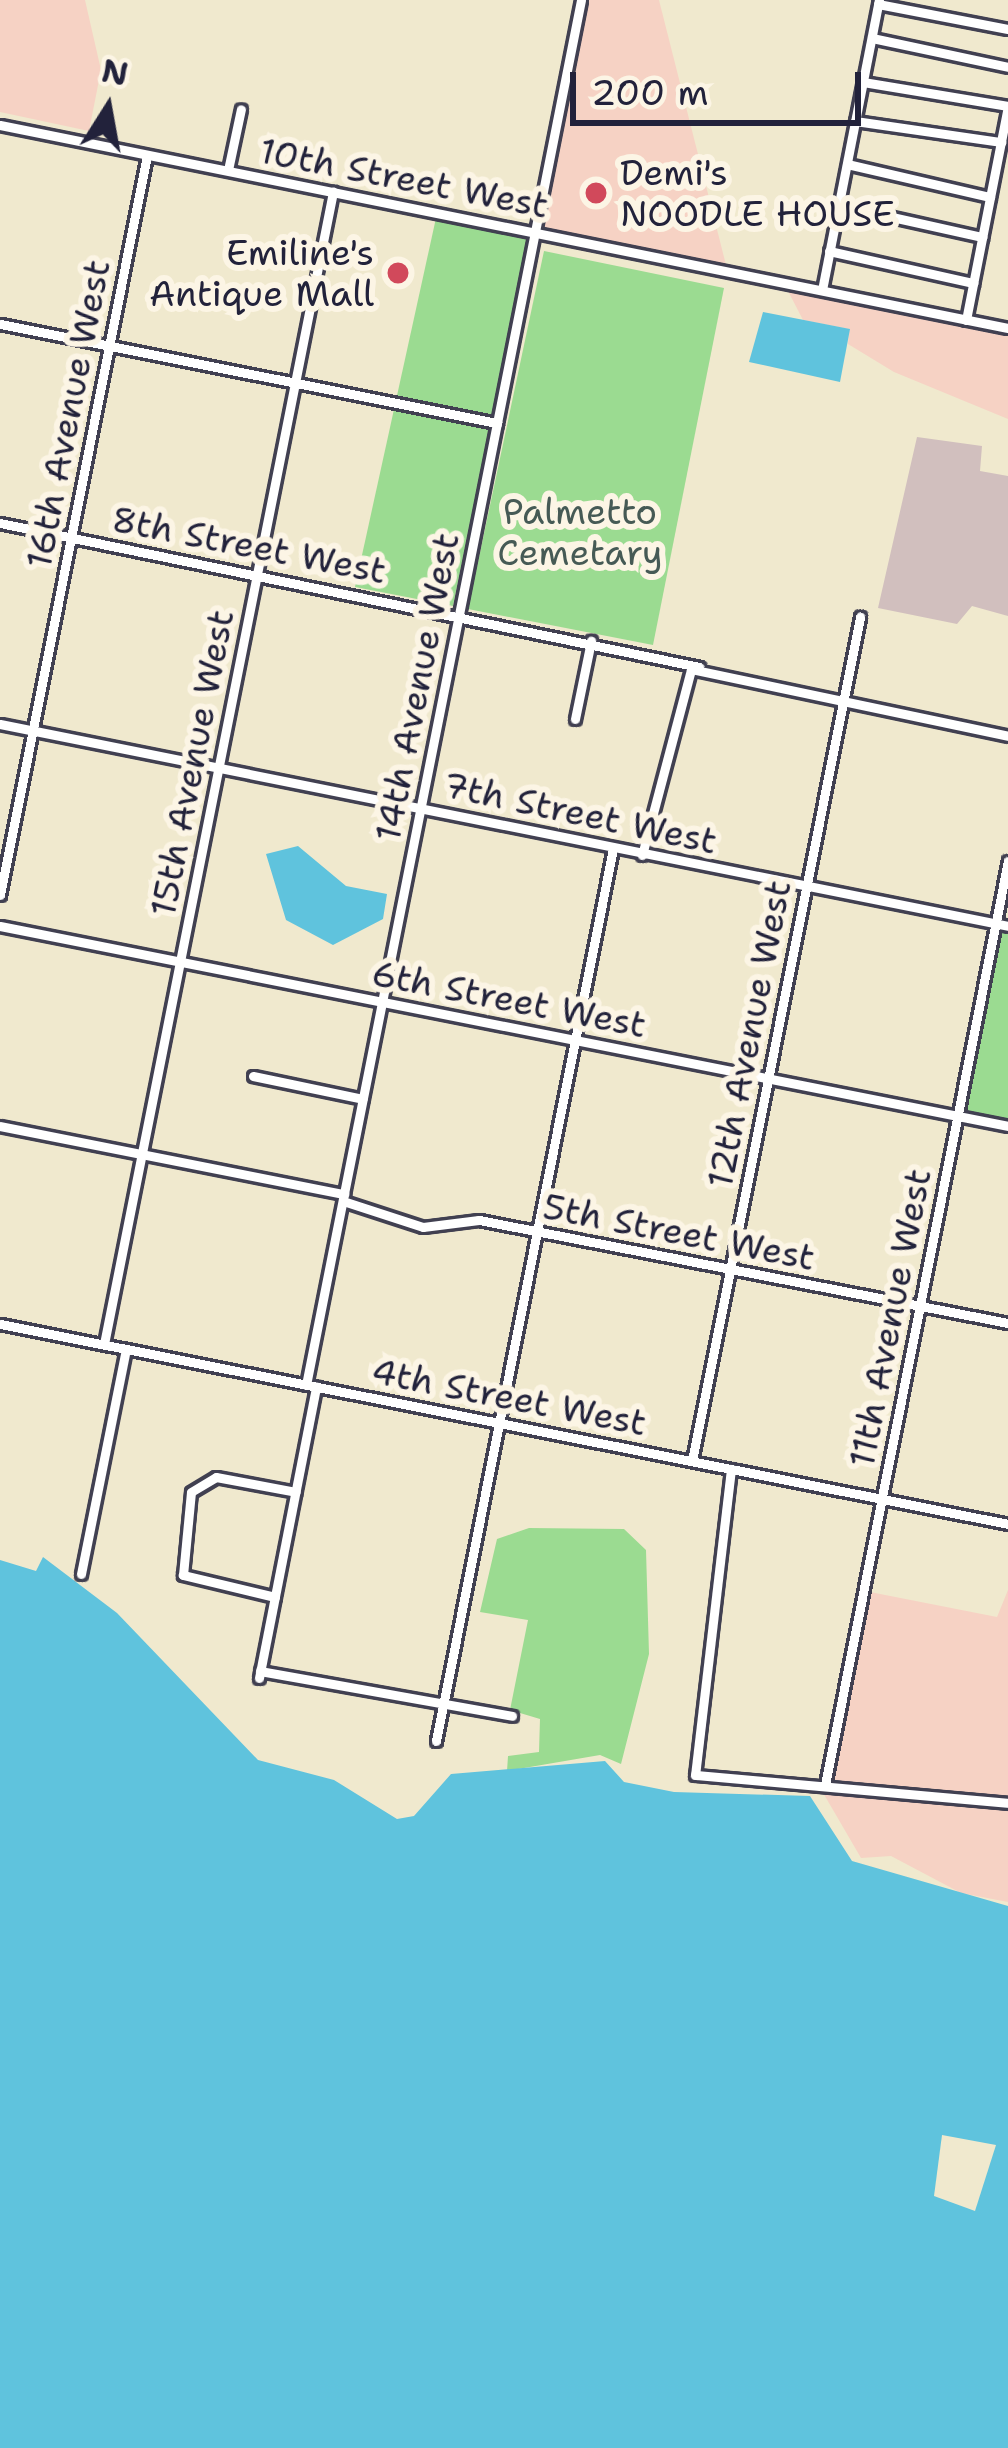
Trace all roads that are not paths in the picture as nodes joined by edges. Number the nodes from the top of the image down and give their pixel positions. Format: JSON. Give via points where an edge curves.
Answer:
{"nodes":[{"id":1,"x":581,"y":0,"type":"edge"},
{"id":2,"x":878,"y":2,"type":"edge"},
{"id":3,"x":1008,"y":29,"type":"edge"},
{"id":4,"x":872,"y":38,"type":"junction"},
{"id":5,"x":1008,"y":67,"type":"edge"},
{"id":6,"x":863,"y":82,"type":"junction"},
{"id":7,"x":1008,"y":106,"type":"edge"},
{"id":8,"x":241,"y":109,"type":"dead end"},
{"id":9,"x":855,"y":121,"type":"junction"},
{"id":10,"x":0,"y":125,"type":"edge"},
{"id":11,"x":1001,"y":142,"type":"junction"},
{"id":12,"x":147,"y":155,"type":"junction"},
{"id":13,"x":847,"y":164,"type":"junction"},
{"id":14,"x":228,"y":170,"type":"junction"},
{"id":15,"x":332,"y":192,"type":"junction"},
{"id":16,"x":990,"y":196,"type":"junction"},
{"id":17,"x":838,"y":205,"type":"junction"},
{"id":18,"x":535,"y":232,"type":"junction"},
{"id":19,"x":982,"y":237,"type":"junction"},
{"id":20,"x":829,"y":251,"type":"junction"},
{"id":21,"x":973,"y":283,"type":"junction"},
{"id":22,"x":822,"y":290,"type":"junction"},
{"id":23,"x":966,"y":320,"type":"junction"},
{"id":24,"x":0,"y":324,"type":"edge"},
{"id":25,"x":1008,"y":328,"type":"edge"},
{"id":26,"x":109,"y":346,"type":"junction"},
{"id":27,"x":295,"y":383,"type":"junction"},
{"id":28,"x":497,"y":423,"type":"junction"},
{"id":29,"x":0,"y":524,"type":"edge"},
{"id":30,"x":71,"y":538,"type":"junction"},
{"id":31,"x":256,"y":574,"type":"junction"},
{"id":32,"x":459,"y":615,"type":"junction"},
{"id":33,"x":860,"y":617,"type":"dead end"},
{"id":34,"x":591,"y":641,"type":"junction"},
{"id":35,"x":697,"y":668,"type":"junction"},
{"id":36,"x":843,"y":700,"type":"junction"},
{"id":37,"x":575,"y":719,"type":"dead end"},
{"id":38,"x":0,"y":724,"type":"edge"},
{"id":39,"x":33,"y":730,"type":"junction"},
{"id":40,"x":1008,"y":736,"type":"edge"},
{"id":41,"x":218,"y":767,"type":"junction"},
{"id":42,"x":421,"y":807,"type":"junction"},
{"id":43,"x":613,"y":849,"type":"junction"},
{"id":44,"x":642,"y":855,"type":"junction"},
{"id":45,"x":1008,"y":861,"type":"edge"},
{"id":46,"x":806,"y":887,"type":"junction"},
{"id":47,"x":0,"y":895,"type":"edge"},
{"id":48,"x":1002,"y":925,"type":"edge"},
{"id":49,"x":0,"y":926,"type":"edge"},
{"id":50,"x":180,"y":962,"type":"junction"},
{"id":51,"x":382,"y":1002,"type":"junction"},
{"id":52,"x":575,"y":1040,"type":"junction"},
{"id":53,"x":253,"y":1076,"type":"dead end"},
{"id":54,"x":768,"y":1078,"type":"junction"},
{"id":55,"x":363,"y":1099,"type":"junction"},
{"id":56,"x":958,"y":1116,"type":"junction"},
{"id":57,"x":0,"y":1126,"type":"edge"},
{"id":58,"x":1008,"y":1126,"type":"edge"},
{"id":59,"x":141,"y":1154,"type":"junction"},
{"id":60,"x":344,"y":1197,"type":"junction"},
{"id":61,"x":537,"y":1231,"type":"junction"},
{"id":62,"x":730,"y":1269,"type":"junction"},
{"id":63,"x":920,"y":1306,"type":"junction"},
{"id":64,"x":1008,"y":1323,"type":"edge"},
{"id":65,"x":0,"y":1324,"type":"edge"},
{"id":66,"x":104,"y":1344,"type":"junction"},
{"id":67,"x":126,"y":1349,"type":"junction"},
{"id":68,"x":312,"y":1386,"type":"junction"},
{"id":69,"x":499,"y":1423,"type":"junction"},
{"id":70,"x":692,"y":1461,"type":"junction"},
{"id":71,"x":731,"y":1469,"type":"junction"},
{"id":72,"x":296,"y":1492,"type":"junction"},
{"id":73,"x":881,"y":1499,"type":"junction"},
{"id":74,"x":1008,"y":1524,"type":"edge"},
{"id":75,"x":82,"y":1574,"type":"dead end"},
{"id":76,"x":275,"y":1597,"type":"junction"},
{"id":77,"x":442,"y":1708,"type":"junction"},
{"id":78,"x":512,"y":1716,"type":"dead end"},
{"id":79,"x":436,"y":1741,"type":"dead end"},
{"id":80,"x":825,"y":1785,"type":"junction"},
{"id":81,"x":1008,"y":1803,"type":"edge"}],
"edges":[{"from":1,"to":18,"type":"street","name":"14th Avenue West"},
{"from":2,"to":3,"type":"street"},
{"from":2,"to":4,"type":"street"},
{"from":4,"to":5,"type":"street"},
{"from":4,"to":6,"type":"street"},
{"from":6,"to":7,"type":"street"},
{"from":6,"to":9,"type":"street"},
{"from":7,"to":11,"type":"street"},
{"from":8,"to":14,"type":"street"},
{"from":9,"to":11,"type":"street"},
{"from":9,"to":13,"type":"street"},
{"from":10,"to":12,"type":"street","name":"10th Street West"},
{"from":11,"to":16,"type":"street"},
{"from":12,"to":14,"type":"street","name":"10th Street West"},
{"from":12,"to":26,"type":"street","name":"16th Avenue West"},
{"from":13,"to":16,"type":"street"},
{"from":13,"to":17,"type":"street"},
{"from":14,"to":15,"type":"street","name":"10th Street West"},
{"from":15,"to":18,"type":"street","name":"10th Street West"},
{"from":15,"to":27,"type":"street","name":"15th Avenue West"},
{"from":16,"to":19,"type":"street"},
{"from":17,"to":19,"type":"street"},
{"from":17,"to":20,"type":"street"},
{"from":18,"to":22,"type":"street","name":"10th Street West"},
{"from":18,"to":28,"type":"street","name":"14th Avenue West"},
{"from":19,"to":21,"type":"street"},
{"from":20,"to":21,"type":"street"},
{"from":20,"to":22,"type":"street"},
{"from":21,"to":23,"type":"street"},
{"from":22,"to":23,"type":"street","name":"10th Street West"},
{"from":23,"to":25,"type":"street","name":"10th Street West"},
{"from":24,"to":26,"type":"street"},
{"from":26,"to":27,"type":"street"},
{"from":26,"to":30,"type":"street","name":"16th Avenue West"},
{"from":27,"to":28,"type":"street"},
{"from":27,"to":31,"type":"street","name":"15th Avenue West"},
{"from":28,"to":32,"type":"street","name":"14th Avenue West"},
{"from":29,"to":30,"type":"street","name":"8th Street West"},
{"from":30,"to":31,"type":"street","name":"8th Street West"},
{"from":30,"to":39,"type":"street","name":"16th Avenue West"},
{"from":31,"to":32,"type":"street","name":"8th Street West"},
{"from":31,"to":41,"type":"street","name":"15th Avenue West"},
{"from":32,"to":34,"type":"street","name":"8th Street West"},
{"from":32,"to":42,"type":"street","name":"14th Avenue West"},
{"from":33,"to":36,"type":"street","name":"12th Avenue West"},
{"from":34,"to":35,"type":"street","name":"8th Street West"},
{"from":34,"to":37,"type":"street"},
{"from":35,"to":36,"type":"street","name":"8th Street West"},
{"from":35,"to":44,"type":"street","via":[[681,686]]},
{"from":36,"to":40,"type":"street","name":"8th Street West"},
{"from":36,"to":46,"type":"street","name":"12th Avenue West"},
{"from":38,"to":39,"type":"street","name":"7th Street West"},
{"from":39,"to":41,"type":"street","name":"7th Street West"},
{"from":39,"to":47,"type":"street","name":"16th Avenue West"},
{"from":41,"to":42,"type":"street","name":"7th Street West"},
{"from":41,"to":50,"type":"street","name":"15th Avenue West"},
{"from":42,"to":43,"type":"street","name":"7th Street West"},
{"from":42,"to":51,"type":"street","name":"14th Avenue West"},
{"from":43,"to":44,"type":"street","name":"7th Street West"},
{"from":43,"to":52,"type":"street"},
{"from":44,"to":46,"type":"street","name":"7th Street West"},
{"from":45,"to":48,"type":"street","name":"11th Avenue West"},
{"from":46,"to":48,"type":"street","name":"7th Street West"},
{"from":46,"to":54,"type":"street","name":"12th Avenue West"},
{"from":48,"to":56,"type":"street","name":"11th Avenue West"},
{"from":49,"to":50,"type":"street","name":"6th Street West"},
{"from":50,"to":51,"type":"street","name":"6th Street West"},
{"from":50,"to":59,"type":"street","name":"15th Avenue West"},
{"from":51,"to":52,"type":"street","name":"6th Street West"},
{"from":51,"to":55,"type":"street","name":"14th Avenue West"},
{"from":52,"to":54,"type":"street","name":"6th Street West"},
{"from":52,"to":61,"type":"street"},
{"from":53,"to":55,"type":"street"},
{"from":54,"to":56,"type":"street","name":"6th Street West"},
{"from":54,"to":62,"type":"street","name":"12th Avenue West"},
{"from":55,"to":60,"type":"street","name":"14th Avenue West"},
{"from":56,"to":58,"type":"street","name":"6th Street West"},
{"from":56,"to":63,"type":"street","name":"11th Avenue West"},
{"from":57,"to":59,"type":"street","name":"5th Street West"},
{"from":59,"to":60,"type":"street","name":"5th Street West"},
{"from":59,"to":66,"type":"street","name":"15th Avenue West"},
{"from":60,"to":61,"type":"street","name":"5th Street West","via":[[423,1227],[479,1220]]},
{"from":60,"to":68,"type":"street","name":"14th Avenue West"},
{"from":61,"to":62,"type":"street","name":"5th Street West"},
{"from":61,"to":69,"type":"street"},
{"from":62,"to":63,"type":"street","name":"5th Street West"},
{"from":62,"to":70,"type":"street","name":"12th Avenue West"},
{"from":63,"to":64,"type":"street","name":"5th Street West"},
{"from":63,"to":73,"type":"street","name":"11th Avenue West"},
{"from":65,"to":66,"type":"street","name":"4th Street West"},
{"from":66,"to":67,"type":"street","name":"4th Street West"},
{"from":67,"to":68,"type":"street","name":"4th Street West"},
{"from":67,"to":75,"type":"street"},
{"from":68,"to":69,"type":"street","name":"4th Street West"},
{"from":68,"to":72,"type":"street","name":"14th Avenue West"},
{"from":69,"to":70,"type":"street","name":"4th Street West"},
{"from":69,"to":77,"type":"street"},
{"from":70,"to":71,"type":"street","name":"4th Street West"},
{"from":71,"to":73,"type":"street","name":"4th Street West"},
{"from":71,"to":80,"type":"street","via":[[694,1765],[708,1777]]},
{"from":72,"to":76,"type":"street","name":"14th Avenue West"},
{"from":72,"to":76,"type":"street","via":[[216,1477],[191,1492],[183,1575]]},
{"from":73,"to":74,"type":"street","name":"4th Street West"},
{"from":73,"to":80,"type":"street","name":"11th Avenue West"},
{"from":76,"to":77,"type":"street","name":"14th Avenue West","via":[[259,1675]]},
{"from":77,"to":78,"type":"street"},
{"from":77,"to":79,"type":"street"},
{"from":80,"to":81,"type":"street"}]}
